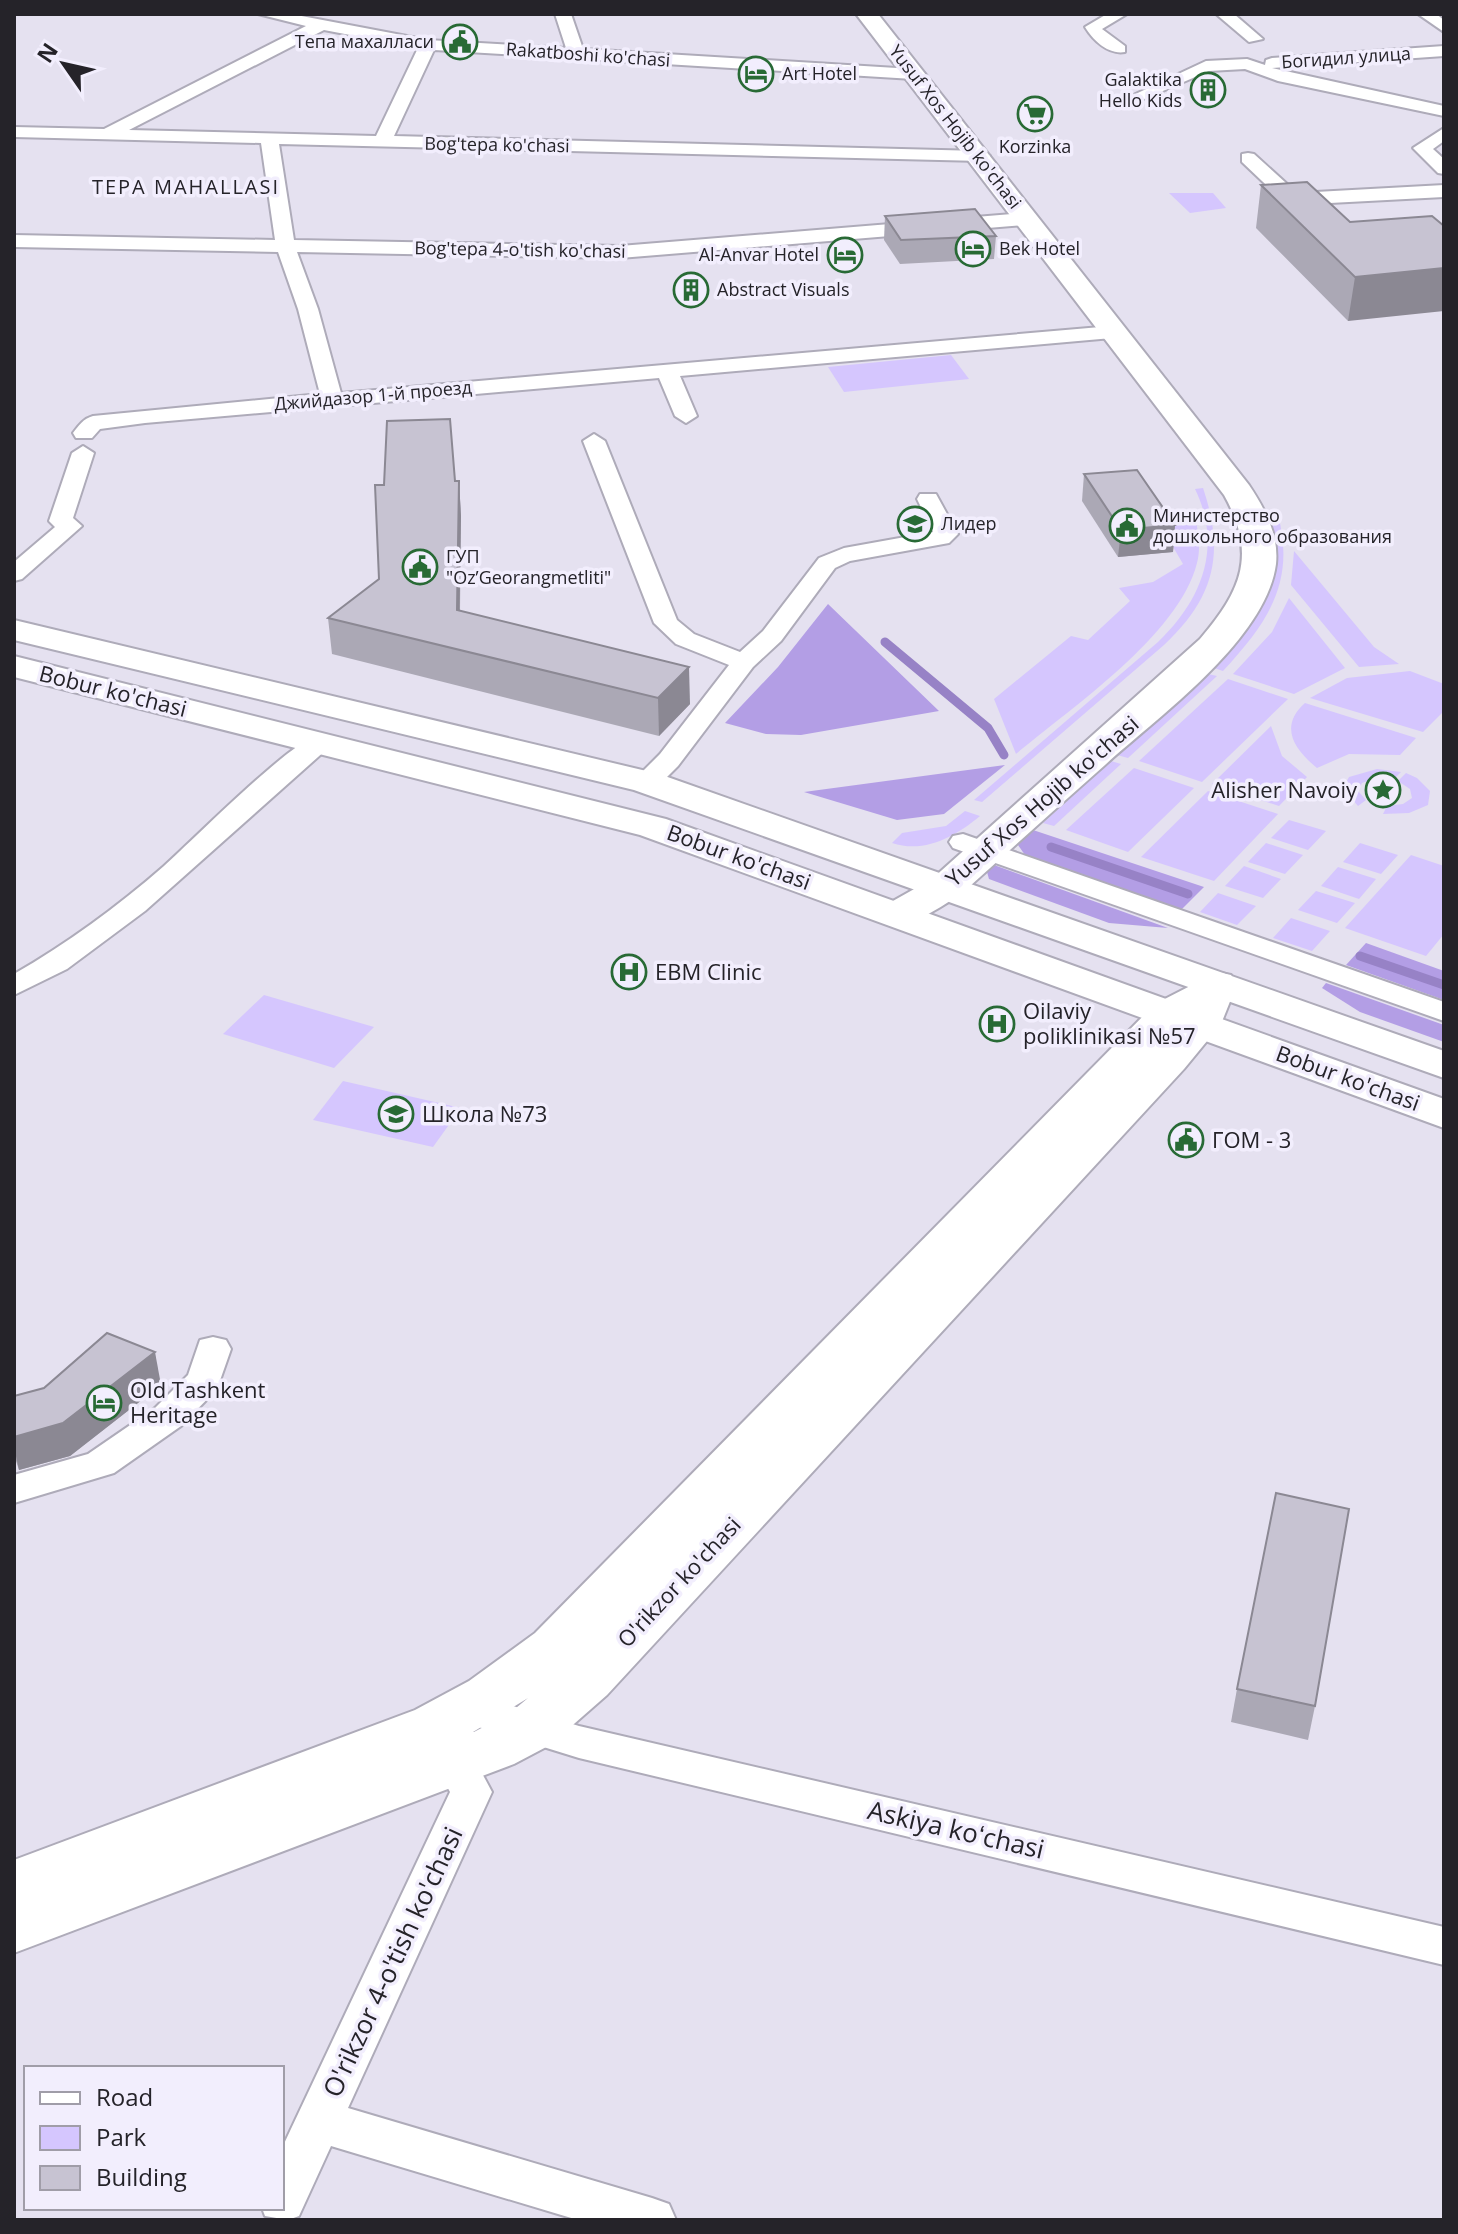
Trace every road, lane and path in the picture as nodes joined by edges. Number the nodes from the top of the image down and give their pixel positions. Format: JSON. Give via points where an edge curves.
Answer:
{"nodes":[{"id":1,"x":266,"y":14,"type":"edge"},
{"id":2,"x":563,"y":14,"type":"edge"},
{"id":3,"x":867,"y":14,"type":"edge"},
{"id":4,"x":1119,"y":14,"type":"edge"},
{"id":5,"x":1224,"y":14,"type":"edge"},
{"id":6,"x":1426,"y":14,"type":"edge"},
{"id":7,"x":319,"y":26,"type":"junction"},
{"id":8,"x":1444,"y":27,"type":"edge"},
{"id":9,"x":1255,"y":39,"type":"dead end"},
{"id":10,"x":428,"y":45,"type":"junction"},
{"id":11,"x":1119,"y":49,"type":"dead end"},
{"id":12,"x":1444,"y":51,"type":"edge"},
{"id":13,"x":576,"y":54,"type":"junction"},
{"id":14,"x":1247,"y":64,"type":"junction"},
{"id":15,"x":913,"y":74,"type":"junction"},
{"id":16,"x":1135,"y":98,"type":"dead end"},
{"id":17,"x":1444,"y":111,"type":"edge"},
{"id":18,"x":14,"y":132,"type":"edge"},
{"id":19,"x":1444,"y":133,"type":"edge"},
{"id":20,"x":108,"y":134,"type":"junction"},
{"id":21,"x":269,"y":139,"type":"junction"},
{"id":22,"x":382,"y":142,"type":"junction"},
{"id":23,"x":981,"y":156,"type":"junction"},
{"id":24,"x":1248,"y":158,"type":"dead end"},
{"id":25,"x":1444,"y":169,"type":"edge"},
{"id":26,"x":1444,"y":191,"type":"edge"},
{"id":27,"x":1025,"y":219,"type":"junction"},
{"id":28,"x":14,"y":241,"type":"edge"},
{"id":29,"x":286,"y":247,"type":"junction"},
{"id":30,"x":1112,"y":332,"type":"junction"},
{"id":31,"x":667,"y":371,"type":"junction"},
{"id":32,"x":332,"y":400,"type":"junction"},
{"id":33,"x":686,"y":416,"type":"dead end"},
{"id":34,"x":594,"y":441,"type":"dead end"},
{"id":35,"x":928,"y":499,"type":"dead end"},
{"id":36,"x":14,"y":574,"type":"edge"},
{"id":37,"x":14,"y":630,"type":"edge"},
{"id":38,"x":744,"y":662,"type":"junction"},
{"id":39,"x":152,"y":664,"type":"junction"},
{"id":40,"x":14,"y":666,"type":"edge"},
{"id":41,"x":116,"y":692,"type":"junction"},
{"id":42,"x":318,"y":743,"type":"junction"},
{"id":43,"x":646,"y":782,"type":"junction"},
{"id":44,"x":975,"y":846,"type":"junction"},
{"id":45,"x":934,"y":883,"type":"junction"},
{"id":46,"x":898,"y":914,"type":"junction"},
{"id":47,"x":14,"y":986,"type":"edge"},
{"id":48,"x":1196,"y":1007,"type":"junction"},
{"id":49,"x":1444,"y":1012,"type":"edge"},
{"id":50,"x":1444,"y":1065,"type":"edge"},
{"id":51,"x":1444,"y":1114,"type":"edge"},
{"id":52,"x":213,"y":1349,"type":"dead end"},
{"id":53,"x":14,"y":1489,"type":"edge"},
{"id":54,"x":530,"y":1729,"type":"junction"},
{"id":55,"x":453,"y":1733,"type":"junction"},
{"id":56,"x":14,"y":1885,"type":"edge"},
{"id":57,"x":14,"y":1927,"type":"edge"},
{"id":58,"x":1444,"y":1946,"type":"edge"},
{"id":59,"x":319,"y":2121,"type":"junction"},
{"id":60,"x":284,"y":2196,"type":"edge"},
{"id":61,"x":652,"y":2220,"type":"edge"}],
"edges":[{"from":1,"to":7,"type":"street","name":"Rakatboshi ko'chasi"},
{"from":2,"to":13,"type":"street"},
{"from":3,"to":15,"type":"main road","name":"Yusuf Xos Hojib ko'chasi"},
{"from":4,"to":11,"type":"street","via":[[1093,27]]},
{"from":5,"to":9,"type":"street"},
{"from":6,"to":8,"type":"street","name":"Богидил улица"},
{"from":7,"to":10,"type":"street","name":"Rakatboshi ko'chasi"},
{"from":7,"to":20,"type":"street"},
{"from":10,"to":13,"type":"street","name":"Rakatboshi ko'chasi"},
{"from":10,"to":22,"type":"street"},
{"from":12,"to":14,"type":"street","name":"Богидил улица"},
{"from":13,"to":15,"type":"street","name":"Rakatboshi ko'chasi"},
{"from":14,"to":16,"type":"street","name":"Богидил улица","via":[[1206,66]]},
{"from":14,"to":17,"type":"street","via":[[1278,76]]},
{"from":15,"to":23,"type":"main road","name":"Yusuf Xos Hojib ko'chasi"},
{"from":18,"to":20,"type":"street","name":"Bog'tepa ko'chasi"},
{"from":19,"to":25,"type":"street","via":[[1422,148]]},
{"from":20,"to":21,"type":"street","name":"Bog'tepa ko'chasi"},
{"from":21,"to":22,"type":"street","name":"Bog'tepa ko'chasi"},
{"from":21,"to":29,"type":"street"},
{"from":22,"to":23,"type":"street","name":"Bog'tepa ko'chasi"},
{"from":23,"to":27,"type":"main road","name":"Yusuf Xos Hojib ko'chasi"},
{"from":24,"to":26,"type":"street","via":[[1292,199]]},
{"from":27,"to":29,"type":"street","name":"Bog'tepa 4-o'tish ko'chasi","via":[[620,252]]},
{"from":27,"to":30,"type":"main road","name":"Yusuf Xos Hojib ko'chasi"},
{"from":28,"to":29,"type":"street","name":"Bog'tepa 4-o'tish ko'chasi"},
{"from":29,"to":32,"type":"street"},
{"from":30,"to":31,"type":"street","name":"Джийдазор 1-й проезд"},
{"from":30,"to":44,"type":"main road","name":"Yusuf Xos Hojib ko'chasi","via":[[1218,470],[1233,528],[1230,576],[1213,612],[1172,657]]},
{"from":31,"to":32,"type":"street","name":"Джийдазор 1-й проезд"},
{"from":31,"to":33,"type":"street"},
{"from":32,"to":36,"type":"street","name":"Джийдазор 1-й проезд","via":[[93,423],[61,521],[70,526]]},
{"from":34,"to":38,"type":"street","via":[[666,623],[685,639]]},
{"from":35,"to":38,"type":"street","via":[[946,534],[827,563],[772,636]]},
{"from":37,"to":39,"type":"main road","name":"Bobur ko'chasi"},
{"from":38,"to":43,"type":"street"},
{"from":39,"to":41,"type":"main road"},
{"from":39,"to":43,"type":"main road","name":"Bobur ko'chasi"},
{"from":40,"to":41,"type":"main road","name":"Bobur ko'chasi"},
{"from":41,"to":42,"type":"main road","name":"Bobur ko'chasi"},
{"from":42,"to":46,"type":"main road","name":"Bobur ko'chasi","via":[[640,823]]},
{"from":42,"to":47,"type":"street","via":[[121,916]]},
{"from":43,"to":45,"type":"main road","name":"Bobur ko'chasi"},
{"from":44,"to":45,"type":"main road","name":"Yusuf Xos Hojib ko'chasi"},
{"from":44,"to":49,"type":"street"},
{"from":45,"to":46,"type":"main road","name":"Yusuf Xos Hojib ko'chasi"},
{"from":45,"to":48,"type":"main road","name":"Bobur ko'chasi"},
{"from":46,"to":48,"type":"main road","name":"Bobur ko'chasi"},
{"from":48,"to":50,"type":"main road","name":"Bobur ko'chasi"},
{"from":48,"to":51,"type":"main road","name":"Bobur ko'chasi"},
{"from":48,"to":54,"type":"main road","name":"O'rikzor ko'chasi","via":[[587,1680]]},
{"from":48,"to":55,"type":"main road","name":"O'rikzor ko'chasi","via":[[570,1635]]},
{"from":52,"to":53,"type":"street","via":[[204,1380],[168,1417],[101,1464]]},
{"from":54,"to":55,"type":"main road","name":"O'rikzor ko'chasi"},
{"from":54,"to":58,"type":"street","name":"Askiya koʻchasi"},
{"from":55,"to":56,"type":"main road","name":"O'rikzor ko'chasi"},
{"from":55,"to":57,"type":"main road","name":"O'rikzor ko'chasi"},
{"from":55,"to":59,"type":"street","name":"O'rikzor 4-o'tish ko'chasi","via":[[471,1792]]},
{"from":59,"to":60,"type":"street","name":"O'rikzor 4-o'tish ko'chasi"},
{"from":59,"to":61,"type":"street"}]}
